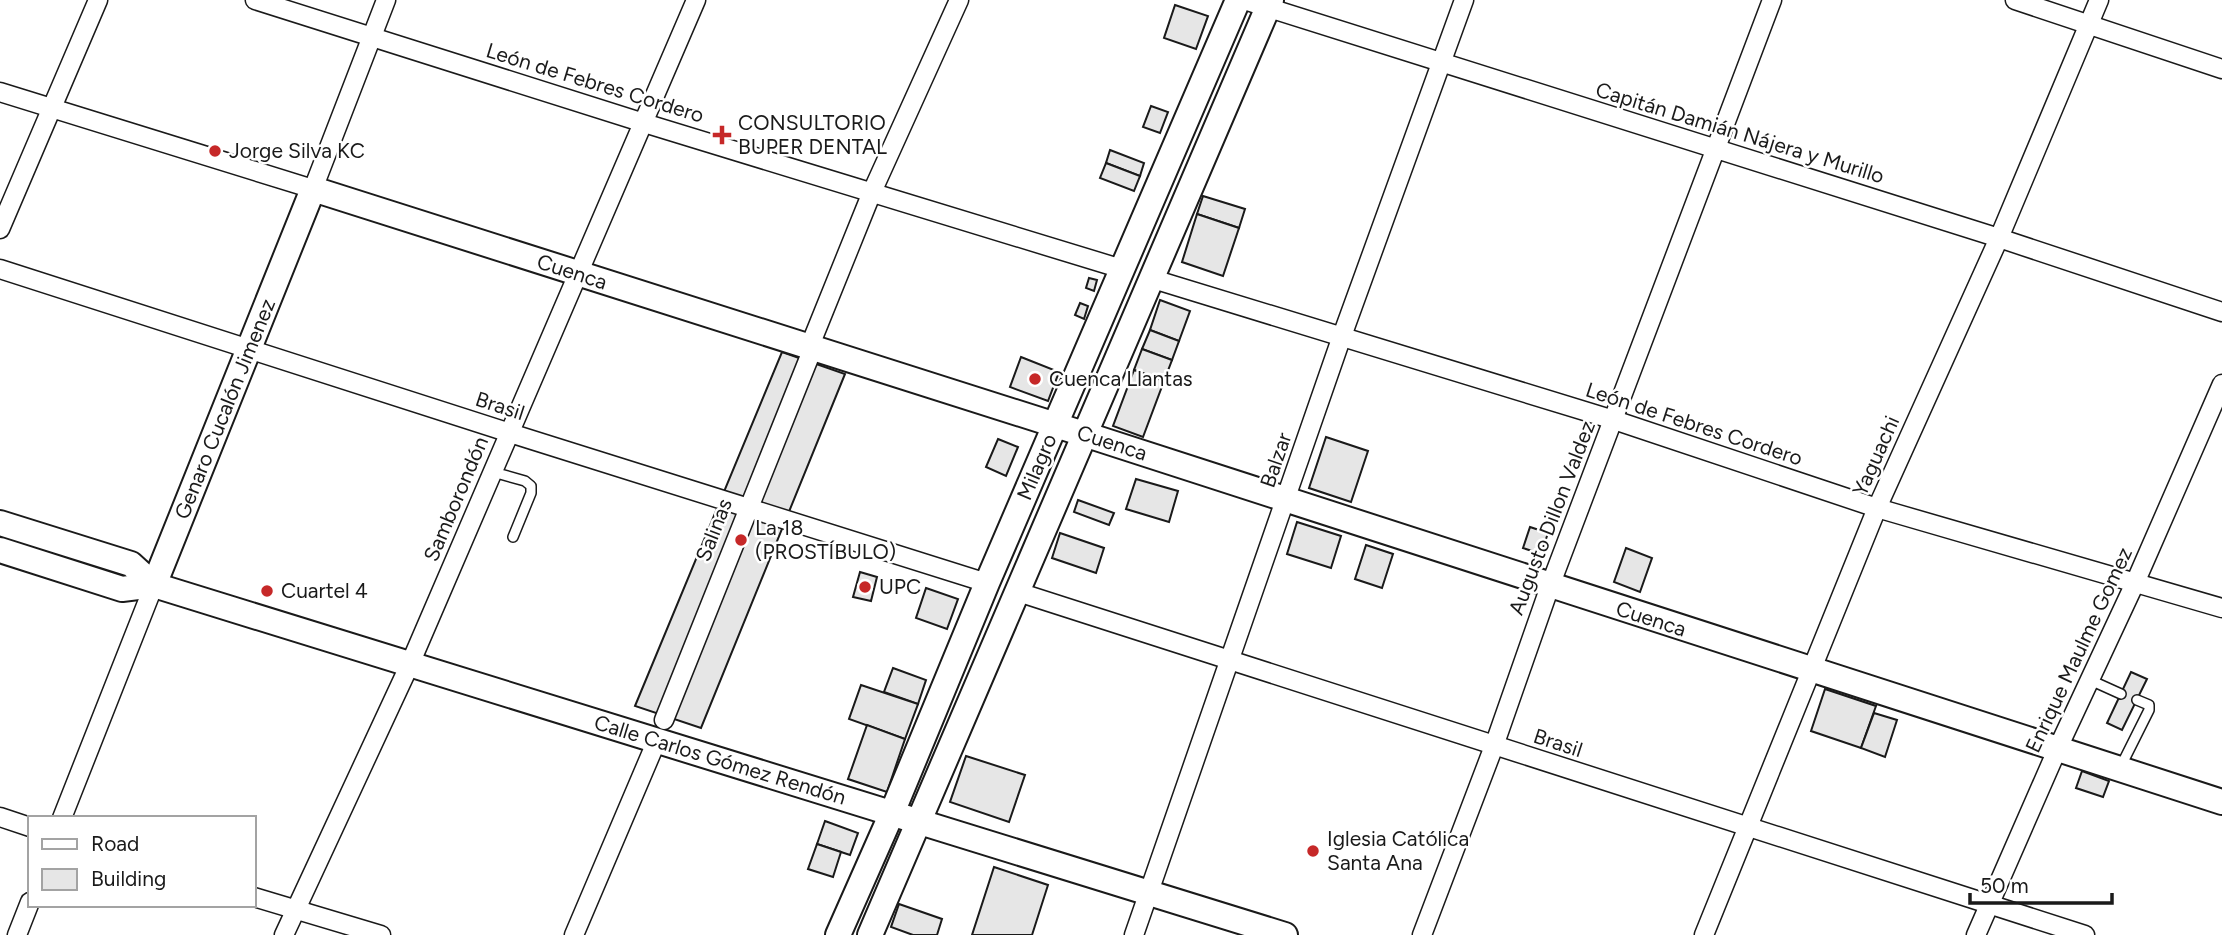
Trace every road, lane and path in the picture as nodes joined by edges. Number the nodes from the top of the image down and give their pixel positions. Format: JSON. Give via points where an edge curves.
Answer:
{"nodes":[{"id":1,"x":98,"y":0,"type":"edge"},
{"id":2,"x":255,"y":0,"type":"edge"},
{"id":3,"x":386,"y":0,"type":"edge"},
{"id":4,"x":696,"y":0,"type":"edge"},
{"id":5,"x":959,"y":0,"type":"edge"},
{"id":6,"x":1238,"y":0,"type":"edge"},
{"id":7,"x":1244,"y":0,"type":"edge"},
{"id":8,"x":1464,"y":0,"type":"edge"},
{"id":9,"x":1772,"y":0,"type":"edge"},
{"id":10,"x":2015,"y":0,"type":"edge"},
{"id":11,"x":2099,"y":0,"type":"edge"},
{"id":12,"x":1270,"y":3,"type":"edge"},
{"id":13,"x":2090,"y":25,"type":"junction"},
{"id":14,"x":371,"y":38,"type":"junction"},
{"id":15,"x":1443,"y":63,"type":"junction"},
{"id":16,"x":2222,"y":69,"type":"edge"},
{"id":17,"x":0,"y":92,"type":"edge"},
{"id":18,"x":53,"y":108,"type":"junction"},
{"id":19,"x":644,"y":123,"type":"junction"},
{"id":20,"x":1716,"y":150,"type":"junction"},
{"id":21,"x":313,"y":190,"type":"junction"},
{"id":22,"x":872,"y":192,"type":"junction"},
{"id":23,"x":0,"y":229,"type":"edge"},
{"id":24,"x":1999,"y":238,"type":"junction"},
{"id":25,"x":0,"y":269,"type":"edge"},
{"id":26,"x":1122,"y":269,"type":"junction"},
{"id":27,"x":578,"y":274,"type":"junction"},
{"id":28,"x":1153,"y":279,"type":"junction"},
{"id":29,"x":2222,"y":312,"type":"edge"},
{"id":30,"x":1342,"y":336,"type":"junction"},
{"id":31,"x":248,"y":350,"type":"junction"},
{"id":32,"x":809,"y":353,"type":"junction"},
{"id":33,"x":2222,"y":384,"type":"edge"},
{"id":34,"x":1614,"y":420,"type":"junction"},
{"id":35,"x":1055,"y":426,"type":"junction"},
{"id":36,"x":510,"y":433,"type":"junction"},
{"id":37,"x":1087,"y":435,"type":"junction"},
{"id":38,"x":493,"y":472,"type":"junction"},
{"id":39,"x":1287,"y":500,"type":"junction"},
{"id":40,"x":747,"y":508,"type":"junction"},
{"id":41,"x":1877,"y":508,"type":"junction"},
{"id":42,"x":0,"y":523,"type":"edge"},
{"id":43,"x":513,"y":537,"type":"dead end"},
{"id":44,"x":0,"y":550,"type":"edge"},
{"id":45,"x":987,"y":583,"type":"junction"},
{"id":46,"x":2135,"y":583,"type":"junction"},
{"id":47,"x":154,"y":585,"type":"junction"},
{"id":48,"x":1550,"y":586,"type":"junction"},
{"id":49,"x":1018,"y":592,"type":"junction"},
{"id":50,"x":2222,"y":608,"type":"edge"},
{"id":51,"x":1230,"y":661,"type":"junction"},
{"id":52,"x":410,"y":664,"type":"junction"},
{"id":53,"x":1813,"y":671,"type":"junction"},
{"id":54,"x":2090,"y":680,"type":"junction"},
{"id":55,"x":2121,"y":694,"type":"dead end"},
{"id":56,"x":2137,"y":700,"type":"dead end"},
{"id":57,"x":661,"y":730,"type":"junction"},
{"id":58,"x":1494,"y":746,"type":"junction"},
{"id":59,"x":2057,"y":751,"type":"junction"},
{"id":60,"x":2119,"y":770,"type":"junction"},
{"id":61,"x":2222,"y":802,"type":"edge"},
{"id":62,"x":892,"y":813,"type":"junction"},
{"id":63,"x":63,"y":816,"type":"edge"},
{"id":64,"x":0,"y":817,"type":"edge"},
{"id":65,"x":919,"y":821,"type":"junction"},
{"id":66,"x":28,"y":826,"type":"edge"},
{"id":67,"x":1749,"y":828,"type":"junction"},
{"id":68,"x":1150,"y":892,"type":"junction"},
{"id":69,"x":256,"y":898,"type":"edge"},
{"id":70,"x":1989,"y":903,"type":"junction"},
{"id":71,"x":28,"y":907,"type":"edge"},
{"id":72,"x":295,"y":909,"type":"junction"},
{"id":73,"x":17,"y":935,"type":"edge"},
{"id":74,"x":284,"y":935,"type":"edge"},
{"id":75,"x":381,"y":935,"type":"edge"},
{"id":76,"x":574,"y":935,"type":"edge"},
{"id":77,"x":838,"y":935,"type":"edge"},
{"id":78,"x":870,"y":935,"type":"edge"},
{"id":79,"x":1134,"y":935,"type":"edge"},
{"id":80,"x":1285,"y":935,"type":"edge"},
{"id":81,"x":1422,"y":935,"type":"edge"},
{"id":82,"x":1704,"y":935,"type":"edge"},
{"id":83,"x":1976,"y":935,"type":"edge"},
{"id":84,"x":2085,"y":935,"type":"edge"}],
"edges":[{"from":1,"to":18,"type":"street"},
{"from":2,"to":14,"type":"street","name":"León de Febres Cordero"},
{"from":3,"to":14,"type":"street","name":"Genaro Cucalón Jimenez"},
{"from":4,"to":19,"type":"street","name":"Samborondón"},
{"from":5,"to":22,"type":"street","name":"Salinas"},
{"from":6,"to":26,"type":"main road","name":"Milagro"},
{"from":7,"to":12,"type":"street","name":"Capitán Damián Nájera y Murillo"},
{"from":8,"to":15,"type":"street","name":"Balzar"},
{"from":9,"to":20,"type":"street","name":"Augusto Dillon Valdez"},
{"from":10,"to":13,"type":"street"},
{"from":11,"to":13,"type":"street","name":"Yaguachi"},
{"from":12,"to":15,"type":"street","name":"Capitán Damián Nájera y Murillo"},
{"from":12,"to":28,"type":"main road"},
{"from":13,"to":16,"type":"street"},
{"from":13,"to":24,"type":"street","name":"Yaguachi"},
{"from":14,"to":19,"type":"street","name":"León de Febres Cordero"},
{"from":14,"to":21,"type":"street","name":"Genaro Cucalón Jimenez"},
{"from":15,"to":20,"type":"street","name":"Capitán Damián Nájera y Murillo"},
{"from":15,"to":30,"type":"street","name":"Balzar"},
{"from":17,"to":18,"type":"street","name":"Cuenca"},
{"from":18,"to":21,"type":"street","name":"Cuenca"},
{"from":18,"to":23,"type":"street"},
{"from":19,"to":22,"type":"street","name":"León de Febres Cordero"},
{"from":19,"to":27,"type":"street","name":"Samborondón"},
{"from":20,"to":24,"type":"street","name":"Capitán Damián Nájera y Murillo"},
{"from":20,"to":34,"type":"street","name":"Augusto Dillon Valdez"},
{"from":21,"to":27,"type":"main road","name":"Cuenca"},
{"from":21,"to":31,"type":"main road","name":"Genaro Cucalón Jimenez"},
{"from":22,"to":26,"type":"street","name":"León de Febres Cordero"},
{"from":22,"to":32,"type":"street","name":"Salinas"},
{"from":24,"to":29,"type":"street","name":"Capitán Damián Nájera y Murillo"},
{"from":24,"to":41,"type":"street","name":"Yaguachi"},
{"from":25,"to":31,"type":"street","name":"Brasil"},
{"from":26,"to":35,"type":"main road","name":"Milagro"},
{"from":27,"to":32,"type":"main road","name":"Cuenca"},
{"from":27,"to":36,"type":"street","name":"Samborondón"},
{"from":28,"to":30,"type":"street","name":"León de Febres Cordero"},
{"from":28,"to":37,"type":"main road","name":"Milagro"},
{"from":30,"to":34,"type":"street","name":"León de Febres Cordero"},
{"from":30,"to":39,"type":"street","name":"Balzar"},
{"from":31,"to":36,"type":"street","name":"Brasil"},
{"from":31,"to":47,"type":"main road","name":"Genaro Cucalón Jimenez"},
{"from":32,"to":35,"type":"main road","name":"Cuenca"},
{"from":32,"to":40,"type":"street","name":"Salinas"},
{"from":33,"to":46,"type":"street","name":"Enrique Maulme Gomez"},
{"from":34,"to":41,"type":"street","name":"León de Febres Cordero"},
{"from":34,"to":48,"type":"street","name":"Augusto Dillon Valdez"},
{"from":35,"to":37,"type":"main road","name":"Cuenca"},
{"from":35,"to":45,"type":"main road","name":"Milagro"},
{"from":36,"to":38,"type":"street","name":"Samborondón"},
{"from":36,"to":40,"type":"street","name":"Brasil"},
{"from":37,"to":39,"type":"main road","name":"Cuenca"},
{"from":37,"to":49,"type":"main road","name":"Milagro"},
{"from":38,"to":43,"type":"lane","via":[[531,486]]},
{"from":38,"to":52,"type":"street","name":"Samborondón"},
{"from":39,"to":48,"type":"main road","name":"Cuenca"},
{"from":39,"to":51,"type":"street","name":"Balzar"},
{"from":40,"to":45,"type":"street","name":"Brasil"},
{"from":40,"to":57,"type":"street","name":"Salinas"},
{"from":41,"to":46,"type":"street","name":"León de Febres Cordero"},
{"from":41,"to":53,"type":"street","name":"Yaguachi"},
{"from":42,"to":47,"type":"main road","name":"Calle Carlos Gómez Rendón","via":[[131,564]]},
{"from":44,"to":47,"type":"main road","name":"Calle Carlos Gómez Rendón","via":[[122,589]]},
{"from":45,"to":62,"type":"main road","name":"Milagro"},
{"from":46,"to":50,"type":"street","name":"León de Febres Cordero"},
{"from":46,"to":54,"type":"street","name":"Enrique Maulme Gomez"},
{"from":47,"to":52,"type":"main road","name":"Calle Carlos Gómez Rendón"},
{"from":47,"to":63,"type":"street","name":"Genaro Cucalón Jimenez"},
{"from":48,"to":53,"type":"main road","name":"Cuenca"},
{"from":48,"to":58,"type":"street","name":"Augusto Dillon Valdez"},
{"from":49,"to":51,"type":"street","name":"Brasil"},
{"from":49,"to":65,"type":"main road","name":"Milagro"},
{"from":51,"to":58,"type":"street","name":"Brasil"},
{"from":51,"to":68,"type":"street","name":"Balzar"},
{"from":52,"to":57,"type":"main road","name":"Calle Carlos Gómez Rendón"},
{"from":52,"to":72,"type":"street","name":"Samborondón"},
{"from":53,"to":59,"type":"main road","name":"Cuenca"},
{"from":53,"to":67,"type":"street","name":"Yaguachi"},
{"from":54,"to":55,"type":"lane"},
{"from":54,"to":59,"type":"street","name":"Enrique Maulme Gomez"},
{"from":56,"to":60,"type":"lane","via":[[2149,705],[2149,710]]},
{"from":57,"to":62,"type":"main road","name":"Calle Carlos Gómez Rendón"},
{"from":57,"to":76,"type":"street","name":"Salinas"},
{"from":58,"to":67,"type":"street","name":"Brasil"},
{"from":58,"to":81,"type":"street","name":"Augusto Dillon Valdez"},
{"from":59,"to":60,"type":"main road","name":"Cuenca"},
{"from":59,"to":70,"type":"street","name":"Enrique Maulme Gomez"},
{"from":60,"to":61,"type":"main road","name":"Cuenca"},
{"from":62,"to":65,"type":"main road","name":"Calle Carlos Gómez Rendón"},
{"from":62,"to":77,"type":"main road","name":"Milagro"},
{"from":64,"to":66,"type":"street"},
{"from":65,"to":68,"type":"main road","name":"Calle Carlos Gómez Rendón"},
{"from":65,"to":78,"type":"main road","name":"Milagro"},
{"from":67,"to":70,"type":"street","name":"Brasil"},
{"from":67,"to":82,"type":"street","name":"Yaguachi"},
{"from":68,"to":79,"type":"street","name":"Balzar"},
{"from":68,"to":80,"type":"main road","name":"Calle Carlos Gómez Rendón"},
{"from":69,"to":72,"type":"street"},
{"from":70,"to":83,"type":"street","name":"Enrique Maulme Gomez"},
{"from":70,"to":84,"type":"street","name":"Brasil"},
{"from":71,"to":73,"type":"street"},
{"from":72,"to":74,"type":"street","name":"Samborondón"},
{"from":72,"to":75,"type":"street"}]}
